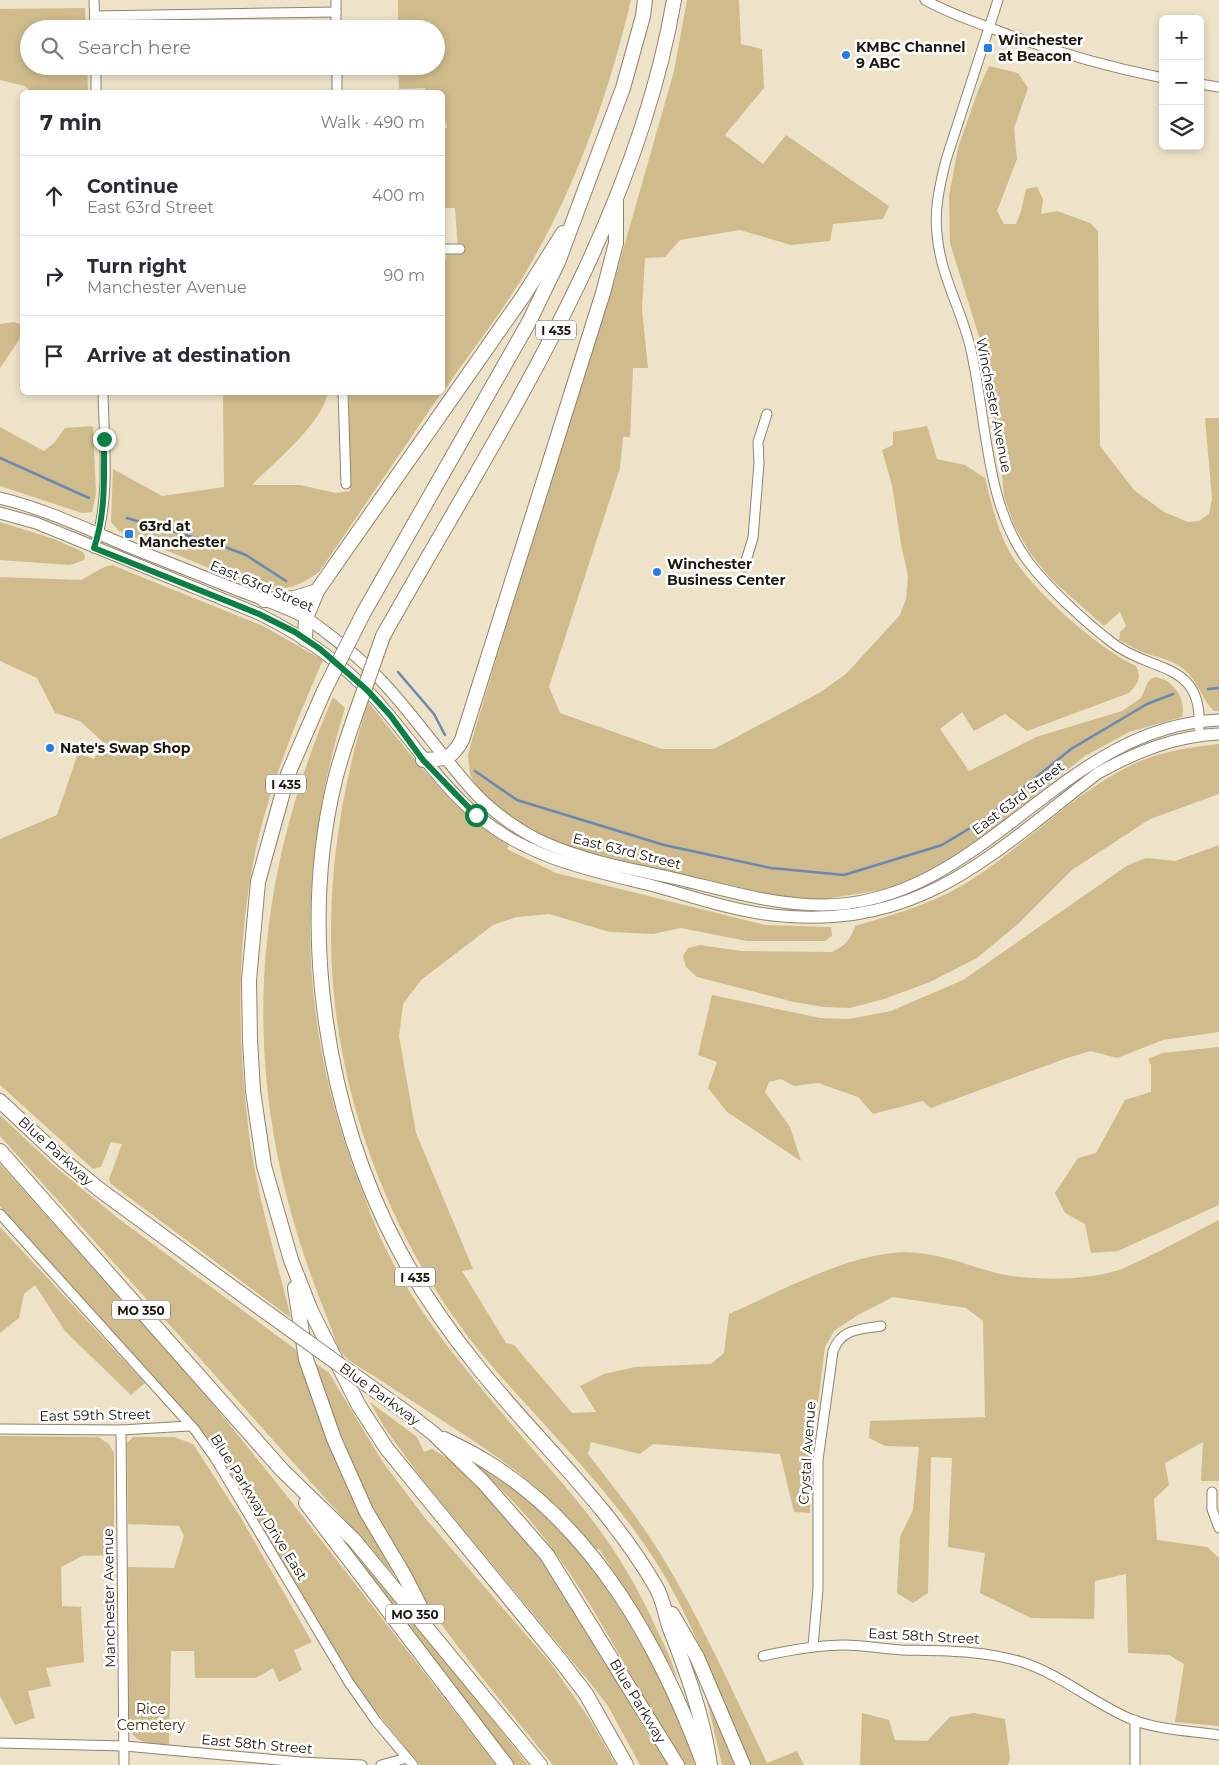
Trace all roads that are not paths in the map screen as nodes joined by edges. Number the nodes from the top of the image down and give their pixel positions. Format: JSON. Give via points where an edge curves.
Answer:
{"nodes":[{"id":1,"x":94,"y":0,"type":"edge"},
{"id":2,"x":336,"y":0,"type":"edge"},
{"id":3,"x":645,"y":0,"type":"edge"},
{"id":4,"x":674,"y":0,"type":"edge"},
{"id":5,"x":925,"y":0,"type":"edge"},
{"id":6,"x":998,"y":0,"type":"edge"},
{"id":7,"x":336,"y":12,"type":"junction"},
{"id":8,"x":94,"y":16,"type":"junction"},
{"id":9,"x":94,"y":20,"type":"edge"},
{"id":10,"x":336,"y":20,"type":"edge"},
{"id":11,"x":989,"y":28,"type":"junction"},
{"id":12,"x":96,"y":75,"type":"edge"},
{"id":13,"x":337,"y":75,"type":"edge"},
{"id":14,"x":1159,"y":77,"type":"edge"},
{"id":15,"x":1204,"y":85,"type":"edge"},
{"id":16,"x":1219,"y":87,"type":"edge"},
{"id":17,"x":96,"y":90,"type":"edge"},
{"id":18,"x":337,"y":90,"type":"edge"},
{"id":19,"x":616,"y":194,"type":"junction"},
{"id":20,"x":577,"y":209,"type":"junction"},
{"id":21,"x":460,"y":248,"type":"dead end"},
{"id":22,"x":445,"y":249,"type":"edge"},
{"id":23,"x":103,"y":395,"type":"edge"},
{"id":24,"x":343,"y":395,"type":"edge"},
{"id":25,"x":766,"y":414,"type":"dead end"},
{"id":26,"x":346,"y":484,"type":"dead end"},
{"id":27,"x":0,"y":498,"type":"edge"},
{"id":28,"x":0,"y":513,"type":"edge"},
{"id":29,"x":99,"y":534,"type":"junction"},
{"id":30,"x":94,"y":548,"type":"junction"},
{"id":31,"x":744,"y":567,"type":"dead end"},
{"id":32,"x":317,"y":591,"type":"junction"},
{"id":33,"x":264,"y":600,"type":"junction"},
{"id":34,"x":306,"y":618,"type":"junction"},
{"id":35,"x":305,"y":639,"type":"junction"},
{"id":36,"x":1219,"y":720,"type":"edge"},
{"id":37,"x":1200,"y":721,"type":"junction"},
{"id":38,"x":1219,"y":734,"type":"edge"},
{"id":39,"x":1198,"y":736,"type":"junction"},
{"id":40,"x":444,"y":759,"type":"junction"},
{"id":41,"x":423,"y":760,"type":"junction"},
{"id":42,"x":0,"y":1101,"type":"edge"},
{"id":43,"x":0,"y":1151,"type":"edge"},
{"id":44,"x":0,"y":1214,"type":"edge"},
{"id":45,"x":291,"y":1260,"type":"junction"},
{"id":46,"x":881,"y":1326,"type":"dead end"},
{"id":47,"x":189,"y":1426,"type":"junction"},
{"id":48,"x":0,"y":1429,"type":"edge"},
{"id":49,"x":121,"y":1430,"type":"junction"},
{"id":50,"x":434,"y":1434,"type":"junction"},
{"id":51,"x":282,"y":1470,"type":"junction"},
{"id":52,"x":1212,"y":1492,"type":"dead end"},
{"id":53,"x":1219,"y":1528,"type":"edge"},
{"id":54,"x":658,"y":1590,"type":"junction"},
{"id":55,"x":436,"y":1639,"type":"junction"},
{"id":56,"x":813,"y":1646,"type":"junction"},
{"id":57,"x":763,"y":1656,"type":"dead end"},
{"id":58,"x":1135,"y":1720,"type":"junction"},
{"id":59,"x":1219,"y":1735,"type":"edge"},
{"id":60,"x":0,"y":1743,"type":"edge"},
{"id":61,"x":125,"y":1746,"type":"junction"},
{"id":62,"x":410,"y":1762,"type":"edge"},
{"id":63,"x":124,"y":1765,"type":"edge"},
{"id":64,"x":362,"y":1765,"type":"edge"},
{"id":65,"x":381,"y":1765,"type":"edge"},
{"id":66,"x":506,"y":1765,"type":"edge"},
{"id":67,"x":540,"y":1765,"type":"edge"},
{"id":68,"x":626,"y":1765,"type":"edge"},
{"id":69,"x":677,"y":1765,"type":"edge"},
{"id":70,"x":704,"y":1765,"type":"edge"},
{"id":71,"x":710,"y":1765,"type":"edge"},
{"id":72,"x":743,"y":1765,"type":"edge"},
{"id":73,"x":1135,"y":1765,"type":"edge"}],
"edges":[{"from":1,"to":8,"type":"street"},
{"from":2,"to":7,"type":"street"},
{"from":3,"to":20,"type":"highway","number":"I 435","via":[[623,88]]},
{"from":4,"to":19,"type":"highway","number":"I 435","via":[[666,44],[643,124]]},
{"from":5,"to":11,"type":"street"},
{"from":6,"to":11,"type":"street","name":"Winchester Avenue"},
{"from":7,"to":8,"type":"street"},
{"from":7,"to":10,"type":"street"},
{"from":8,"to":9,"type":"street"},
{"from":11,"to":14,"type":"street","via":[[1108,68]]},
{"from":11,"to":37,"type":"street","name":"Winchester Avenue","via":[[946,160],[940,185],[936,233],[949,286],[970,347],[1004,519],[1028,561],[1050,587],[1092,625],[1114,644],[1174,672],[1189,685],[1196,694]]},
{"from":12,"to":17,"type":"street"},
{"from":13,"to":18,"type":"street"},
{"from":15,"to":16,"type":"street"},
{"from":19,"to":40,"type":"highway","via":[[616,243],[587,350],[462,740],[455,753]]},
{"from":19,"to":54,"type":"highway","number":"I 435","bridge":true,"via":[[557,329],[384,636],[335,782],[320,892],[322,991],[341,1099],[355,1146],[395,1242],[426,1295],[477,1365],[624,1537]]},
{"from":20,"to":32,"type":"highway","via":[[524,295]]},
{"from":20,"to":45,"type":"highway","number":"I 435","bridge":true,"via":[[558,262],[529,322],[364,612],[324,691],[288,774],[258,882],[249,980],[256,1110],[264,1166]]},
{"from":21,"to":22,"type":"street"},
{"from":23,"to":29,"type":"street","via":[[104,497]]},
{"from":24,"to":26,"type":"street"},
{"from":25,"to":31,"type":"street","via":[[758,442],[754,538]]},
{"from":27,"to":29,"type":"main road","name":"East 63rd Street"},
{"from":28,"to":30,"type":"main road","name":"East 63rd Street","via":[[36,523]]},
{"from":29,"to":30,"type":"street"},
{"from":29,"to":33,"type":"main road","name":"East 63rd Street"},
{"from":30,"to":35,"type":"main road","name":"East 63rd Street","via":[[259,614]]},
{"from":32,"to":33,"type":"highway","via":[[295,598]]},
{"from":32,"to":34,"type":"highway"},
{"from":33,"to":34,"type":"main road","name":"East 63rd Street"},
{"from":34,"to":35,"type":"highway"},
{"from":34,"to":40,"type":"main road","name":"East 63rd Street","via":[[379,678]]},
{"from":35,"to":41,"type":"main road","name":"East 63rd Street","via":[[367,690]]},
{"from":36,"to":37,"type":"main road","name":"East 63rd Street"},
{"from":37,"to":39,"type":"street","name":"Winchester Avenue"},
{"from":37,"to":40,"type":"main road","name":"East 63rd Street","via":[[1149,734],[1105,754],[988,842],[928,880],[882,897],[828,905],[774,902],[584,858],[562,850],[539,841],[504,818],[477,795]]},
{"from":38,"to":39,"type":"main road","name":"East 63rd Street"},
{"from":39,"to":41,"type":"main road","name":"East 63rd Street","via":[[1142,751],[1098,774],[969,872],[931,892],[886,910],[854,916],[811,918],[763,914],[566,864],[542,855],[504,835],[476,815]]},
{"from":40,"to":41,"type":"highway"},
{"from":42,"to":50,"type":"highway","name":"Blue Parkway","bridge":true,"via":[[100,1190]]},
{"from":43,"to":51,"type":"highway","number":"MO 350"},
{"from":44,"to":47,"type":"street","name":"Blue Parkway Drive East","via":[[172,1403]]},
{"from":45,"to":55,"type":"highway","via":[[306,1359],[334,1439],[366,1511],[404,1575]]},
{"from":45,"to":68,"type":"highway","number":"I 435","via":[[324,1339],[387,1450],[586,1694]]},
{"from":46,"to":56,"type":"street","name":"Crystal Avenue","via":[[847,1333],[837,1340],[833,1351],[818,1460],[818,1589]]},
{"from":47,"to":49,"type":"street","name":"East 59th Street"},
{"from":47,"to":62,"type":"street","name":"Blue Parkway Drive East","via":[[215,1458],[348,1681]]},
{"from":48,"to":49,"type":"street","name":"East 59th Street"},
{"from":49,"to":61,"type":"street","name":"Manchester Avenue"},
{"from":50,"to":69,"type":"highway","name":"Blue Parkway","via":[[484,1483],[547,1555]]},
{"from":50,"to":70,"type":"highway","via":[[488,1462],[533,1496],[568,1529],[614,1583],[665,1673]]},
{"from":51,"to":55,"type":"highway","number":"MO 350","via":[[354,1540]]},
{"from":51,"to":66,"type":"highway"},
{"from":52,"to":53,"type":"street","via":[[1212,1509]]},
{"from":54,"to":71,"type":"highway","number":"I 435","via":[[690,1678],[705,1730]]},
{"from":54,"to":72,"type":"highway","via":[[697,1657]]},
{"from":55,"to":67,"type":"highway","number":"MO 350"},
{"from":56,"to":57,"type":"street","name":"East 58th Street"},
{"from":56,"to":58,"type":"street","name":"East 58th Street","via":[[848,1645],[995,1655],[1050,1674]]},
{"from":58,"to":59,"type":"street","name":"East 58th Street"},
{"from":58,"to":73,"type":"street"},
{"from":60,"to":61,"type":"street","name":"East 58th Street"},
{"from":61,"to":63,"type":"street","name":"Manchester Avenue"},
{"from":61,"to":64,"type":"street","name":"East 58th Street"},
{"from":62,"to":65,"type":"street"}]}
